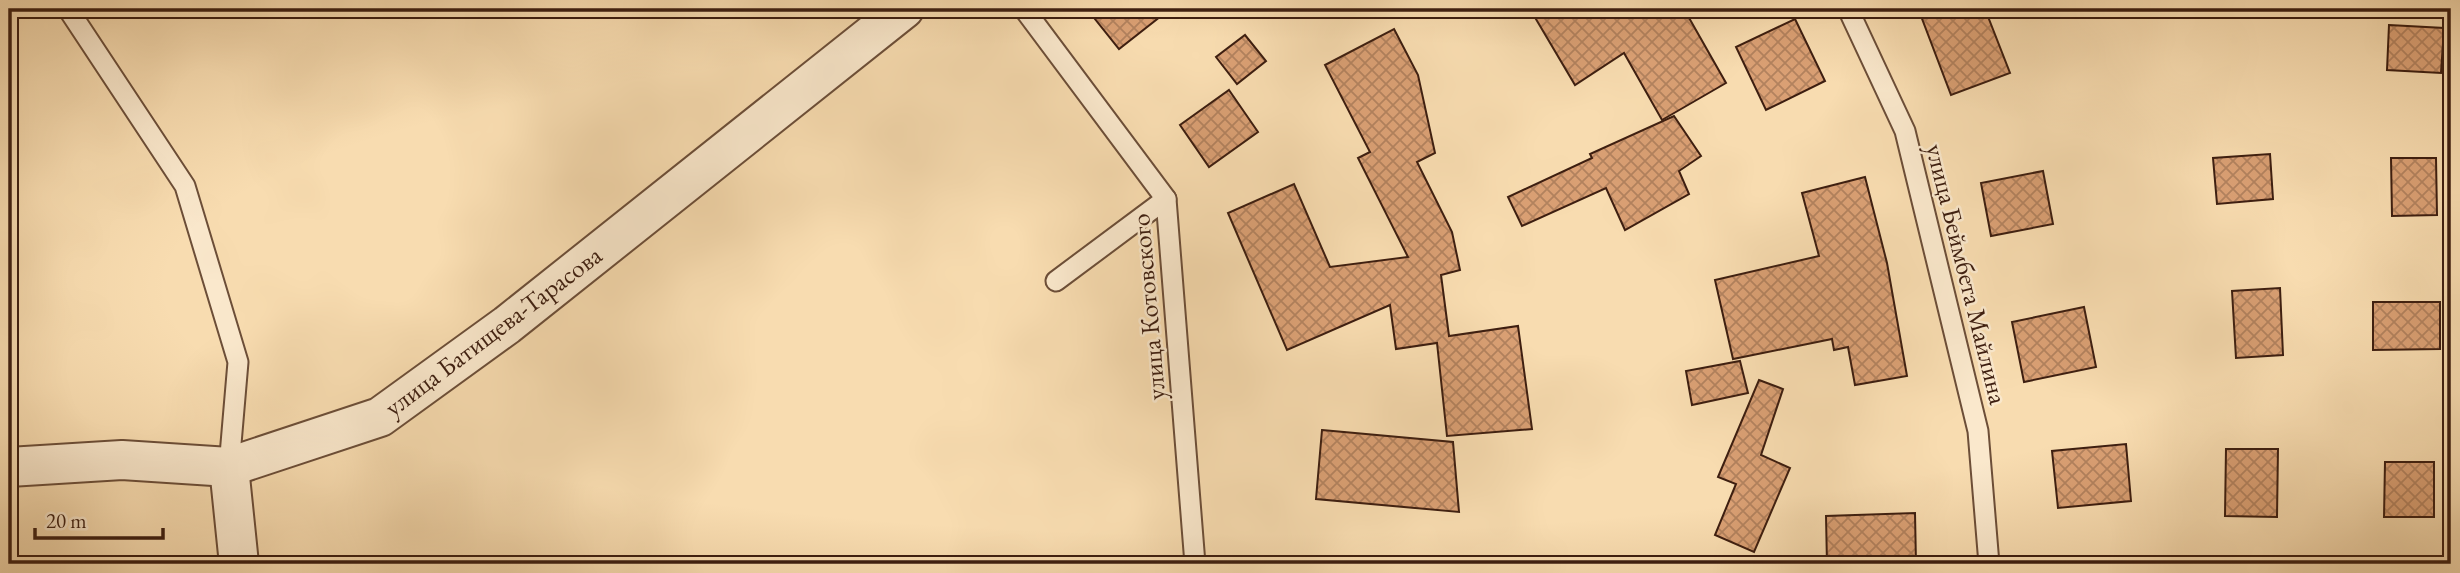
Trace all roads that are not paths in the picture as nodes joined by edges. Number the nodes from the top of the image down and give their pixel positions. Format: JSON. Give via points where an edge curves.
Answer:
{"nodes":[{"id":1,"x":68,"y":9,"type":"edge"},
{"id":2,"x":904,"y":9,"type":"edge"},
{"id":3,"x":1024,"y":9,"type":"edge"},
{"id":4,"x":1848,"y":9,"type":"edge"},
{"id":5,"x":1166,"y":199,"type":"junction"},
{"id":6,"x":1056,"y":281,"type":"dead end"},
{"id":7,"x":9,"y":467,"type":"edge"},
{"id":8,"x":229,"y":467,"type":"junction"},
{"id":9,"x":239,"y":564,"type":"edge"},
{"id":10,"x":1195,"y":564,"type":"edge"},
{"id":11,"x":1989,"y":564,"type":"edge"}],
"edges":[{"from":1,"to":8,"type":"lane","via":[[185,186],[238,362]]},
{"from":2,"to":8,"type":"street","name":"улица Батищева-Тарасова","via":[[507,325],[380,418]]},
{"from":3,"to":5,"type":"lane","name":"улица Котовского"},
{"from":4,"to":11,"type":"lane","name":"улица Беймбета Майлина","via":[[1905,131],[1978,431]]},
{"from":5,"to":6,"type":"lane"},
{"from":5,"to":10,"type":"lane","name":"улица Котовского"},
{"from":7,"to":8,"type":"street","name":"улица Батищева-Тарасова","via":[[122,460]]},
{"from":8,"to":9,"type":"street"}]}
